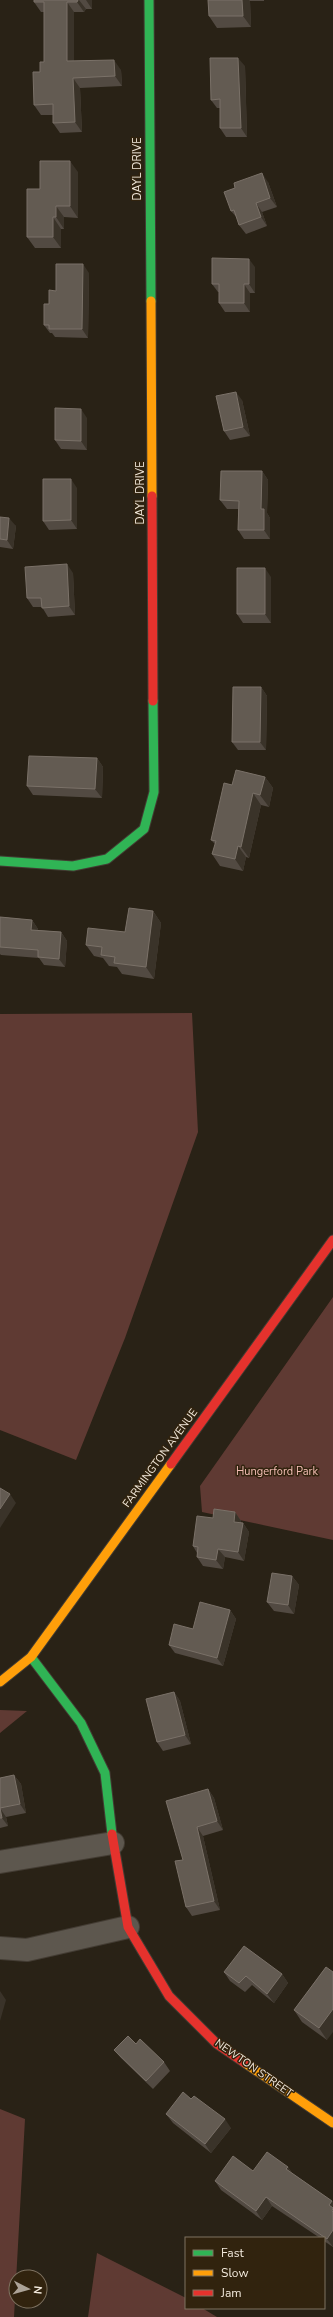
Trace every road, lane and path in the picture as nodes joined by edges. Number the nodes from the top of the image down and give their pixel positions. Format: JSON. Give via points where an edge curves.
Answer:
{"nodes":[{"id":1,"x":149,"y":0,"type":"edge"},
{"id":2,"x":0,"y":861,"type":"edge"},
{"id":3,"x":333,"y":1240,"type":"edge"},
{"id":4,"x":31,"y":1657,"type":"junction"},
{"id":5,"x":0,"y":1682,"type":"edge"},
{"id":6,"x":113,"y":1843,"type":"junction"},
{"id":7,"x":0,"y":1862,"type":"edge"},
{"id":8,"x":128,"y":1927,"type":"junction"},
{"id":9,"x":0,"y":1948,"type":"edge"},
{"id":10,"x":333,"y":2124,"type":"edge"}],
"edges":[{"from":1,"to":2,"type":"street","name":"DAYL DRIVE","via":[[154,792],[144,829],[107,859],[73,866]]},
{"from":3,"to":4,"type":"street","name":"FARMINGTON AVENUE"},
{"from":4,"to":5,"type":"street","name":"FARMINGTON AVENUE"},
{"from":4,"to":6,"type":"street","name":"NEWTON STREET","via":[[81,1723],[105,1773]]},
{"from":6,"to":7,"type":"street"},
{"from":6,"to":8,"type":"street","name":"NEWTON STREET"},
{"from":8,"to":9,"type":"street","via":[[27,1950]]},
{"from":8,"to":10,"type":"street","name":"NEWTON STREET","via":[[169,1996],[217,2044]]}]}
